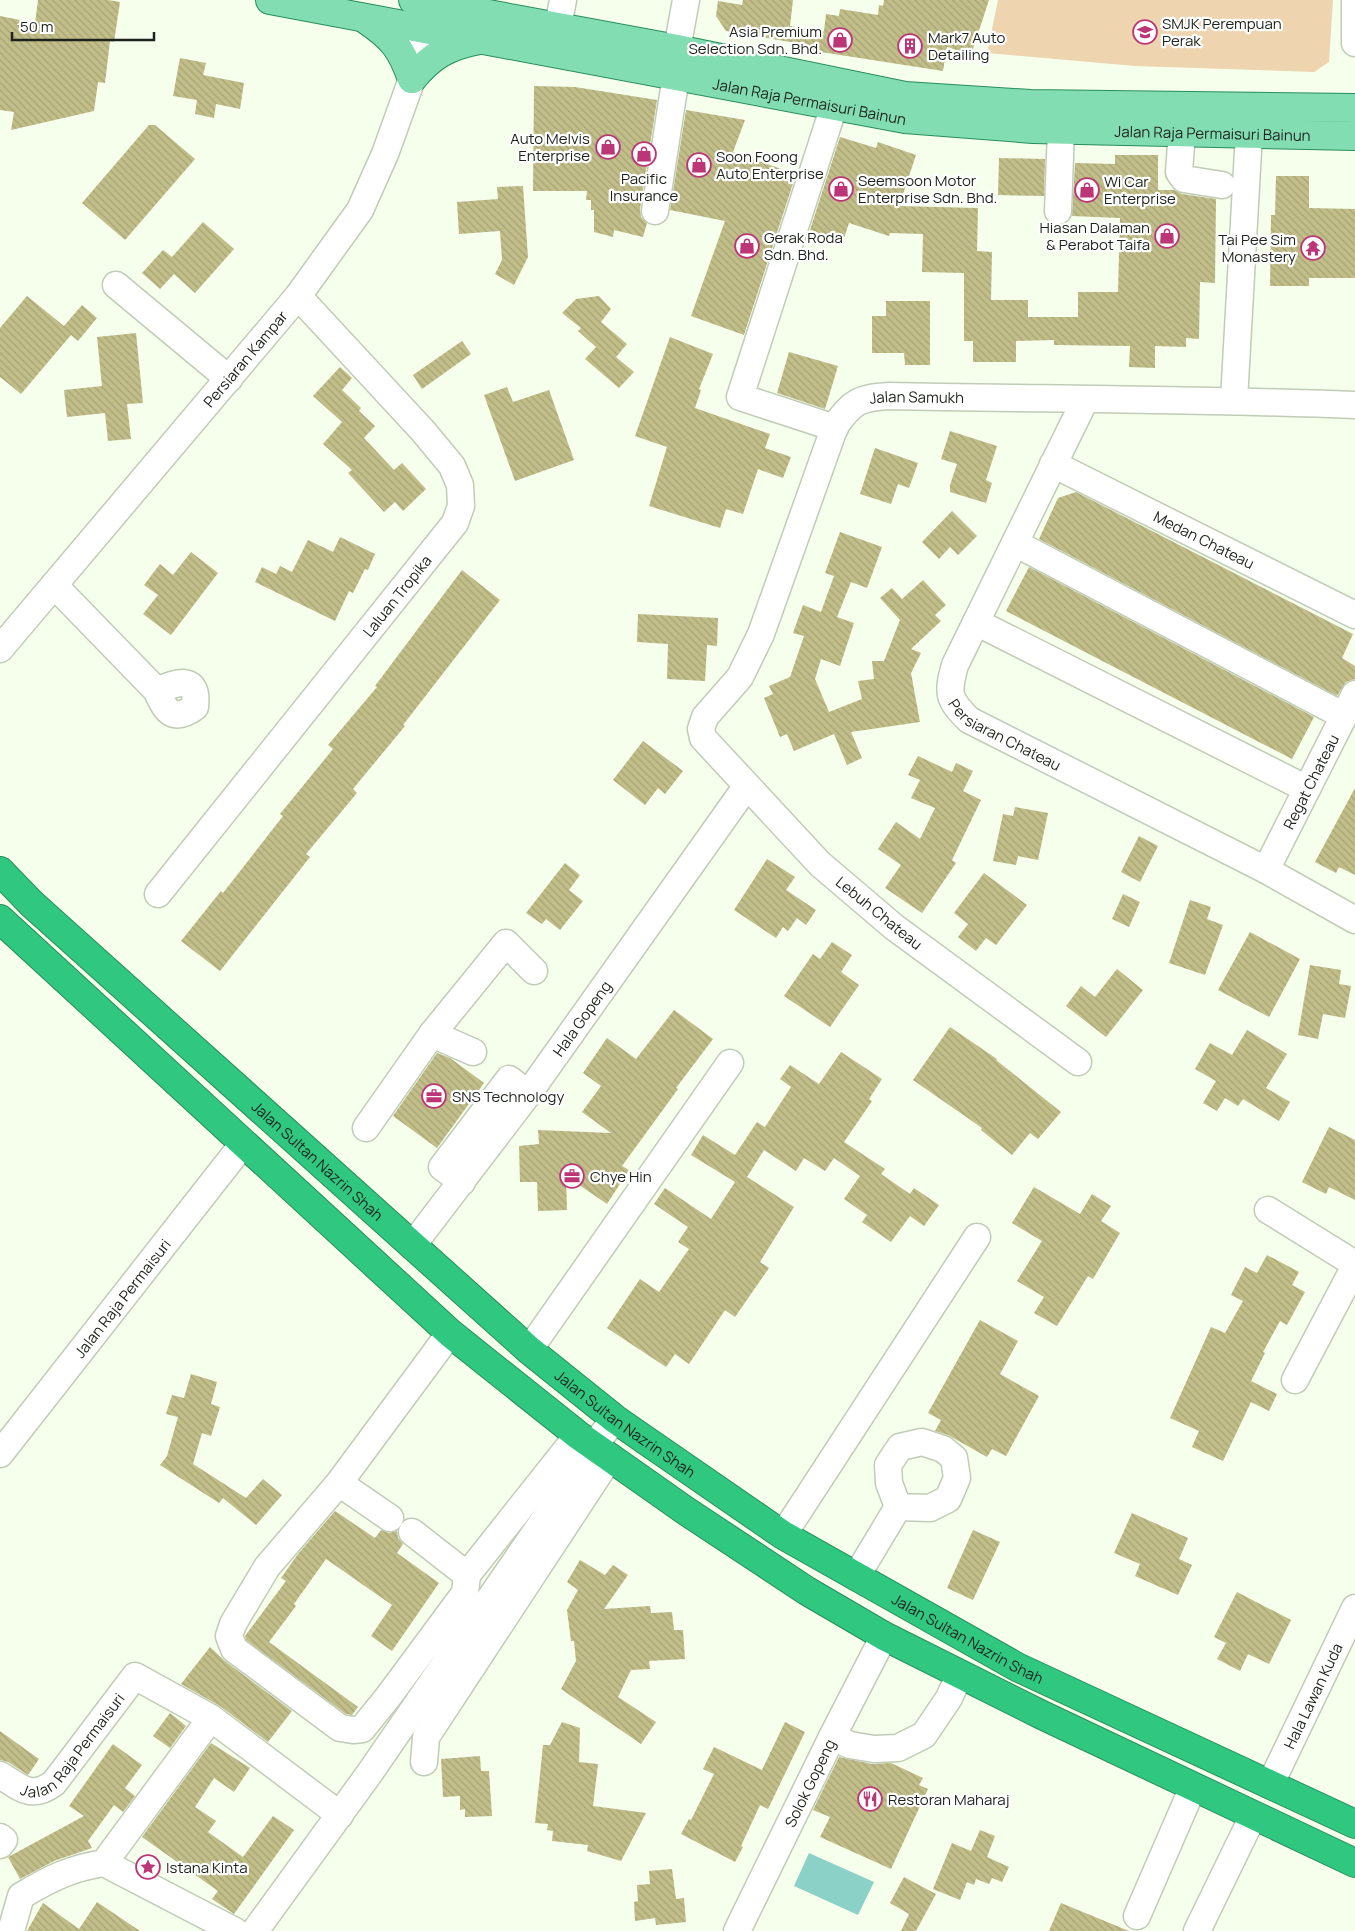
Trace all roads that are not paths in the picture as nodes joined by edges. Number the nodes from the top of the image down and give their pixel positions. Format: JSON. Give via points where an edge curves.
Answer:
{"nodes":[{"id":1,"x":270,"y":0,"type":"edge"},
{"id":2,"x":396,"y":0,"type":"edge"},
{"id":3,"x":413,"y":0,"type":"edge"},
{"id":4,"x":562,"y":0,"type":"edge"},
{"id":5,"x":686,"y":0,"type":"edge"},
{"id":6,"x":1355,"y":0,"type":"edge"},
{"id":7,"x":478,"y":12,"type":"junction"},
{"id":8,"x":363,"y":17,"type":"junction"},
{"id":9,"x":558,"y":26,"type":"junction"},
{"id":10,"x":422,"y":28,"type":"junction"},
{"id":11,"x":483,"y":39,"type":"junction"},
{"id":12,"x":1355,"y":42,"type":"edge"},
{"id":13,"x":677,"y":48,"type":"junction"},
{"id":14,"x":676,"y":76,"type":"junction"},
{"id":15,"x":412,"y":79,"type":"junction"},
{"id":16,"x":834,"y":106,"type":"junction"},
{"id":17,"x":1355,"y":108,"type":"edge"},
{"id":18,"x":1061,"y":129,"type":"junction"},
{"id":19,"x":1182,"y":131,"type":"junction"},
{"id":20,"x":1249,"y":133,"type":"junction"},
{"id":21,"x":1355,"y":136,"type":"edge"},
{"id":22,"x":1222,"y":185,"type":"dead end"},
{"id":23,"x":655,"y":211,"type":"dead end"},
{"id":24,"x":1058,"y":211,"type":"dead end"},
{"id":25,"x":116,"y":286,"type":"dead end"},
{"id":26,"x":298,"y":296,"type":"junction"},
{"id":27,"x":229,"y":378,"type":"junction"},
{"id":28,"x":1085,"y":400,"type":"junction"},
{"id":29,"x":1234,"y":400,"type":"junction"},
{"id":30,"x":1355,"y":405,"type":"edge"},
{"id":31,"x":835,"y":428,"type":"junction"},
{"id":32,"x":1053,"y":464,"type":"junction"},
{"id":33,"x":1015,"y":543,"type":"junction"},
{"id":34,"x":54,"y":585,"type":"junction"},
{"id":35,"x":1355,"y":616,"type":"edge"},
{"id":36,"x":976,"y":622,"type":"junction"},
{"id":37,"x":0,"y":649,"type":"edge"},
{"id":38,"x":198,"y":686,"type":"dead end"},
{"id":39,"x":1350,"y":705,"type":"edge"},
{"id":40,"x":703,"y":738,"type":"joint"},
{"id":41,"x":746,"y":787,"type":"junction"},
{"id":42,"x":1307,"y":789,"type":"junction"},
{"id":43,"x":1266,"y":870,"type":"junction"},
{"id":44,"x":0,"y":871,"type":"edge"},
{"id":45,"x":158,"y":894,"type":"dead end"},
{"id":46,"x":0,"y":919,"type":"edge"},
{"id":47,"x":1355,"y":920,"type":"edge"},
{"id":48,"x":534,"y":970,"type":"dead end"},
{"id":49,"x":432,"y":1034,"type":"junction"},
{"id":50,"x":472,"y":1052,"type":"dead end"},
{"id":51,"x":1078,"y":1062,"type":"dead end"},
{"id":52,"x":730,"y":1063,"type":"dead end"},
{"id":53,"x":366,"y":1128,"type":"dead end"},
{"id":54,"x":243,"y":1144,"type":"junction"},
{"id":55,"x":1268,"y":1210,"type":"dead end"},
{"id":56,"x":977,"y":1237,"type":"dead end"},
{"id":57,"x":412,"y":1246,"type":"junction"},
{"id":58,"x":1355,"y":1265,"type":"edge"},
{"id":59,"x":450,"y":1333,"type":"junction"},
{"id":60,"x":529,"y":1350,"type":"junction"},
{"id":61,"x":1295,"y":1380,"type":"dead end"},
{"id":62,"x":615,"y":1419,"type":"junction"},
{"id":63,"x":594,"y":1446,"type":"junction"},
{"id":64,"x":0,"y":1454,"type":"edge"},
{"id":65,"x":339,"y":1483,"type":"junction"},
{"id":66,"x":898,"y":1507,"type":"dead end"},
{"id":67,"x":390,"y":1518,"type":"dead end"},
{"id":68,"x":412,"y":1532,"type":"dead end"},
{"id":69,"x":783,"y":1535,"type":"junction"},
{"id":70,"x":467,"y":1575,"type":"junction"},
{"id":71,"x":856,"y":1577,"type":"junction"},
{"id":72,"x":1355,"y":1608,"type":"edge"},
{"id":73,"x":884,"y":1636,"type":"junction"},
{"id":74,"x":960,"y":1674,"type":"junction"},
{"id":75,"x":211,"y":1718,"type":"junction"},
{"id":76,"x":832,"y":1737,"type":"junction"},
{"id":77,"x":424,"y":1762,"type":"dead end"},
{"id":78,"x":0,"y":1775,"type":"edge"},
{"id":79,"x":1270,"y":1785,"type":"junction"},
{"id":80,"x":1193,"y":1787,"type":"junction"},
{"id":81,"x":340,"y":1815,"type":"junction"},
{"id":82,"x":1253,"y":1816,"type":"junction"},
{"id":83,"x":1355,"y":1824,"type":"edge"},
{"id":84,"x":0,"y":1837,"type":"edge"},
{"id":85,"x":0,"y":1845,"type":"edge"},
{"id":86,"x":104,"y":1863,"type":"junction"},
{"id":87,"x":1355,"y":1863,"type":"edge"},
{"id":88,"x":1137,"y":1916,"type":"dead end"},
{"id":89,"x":11,"y":1931,"type":"edge"},
{"id":90,"x":235,"y":1931,"type":"edge"},
{"id":91,"x":255,"y":1931,"type":"edge"},
{"id":92,"x":737,"y":1931,"type":"edge"},
{"id":93,"x":1196,"y":1931,"type":"edge"}],
"edges":[{"from":1,"to":8,"type":"main road","name":"Jalan Raja Permaisuri Bainun"},
{"from":2,"to":10,"type":"main road","via":[[418,14]]},
{"from":3,"to":7,"type":"main road","name":"Jalan Raja Permaisuri Bainun"},
{"from":4,"to":9,"type":"street"},
{"from":5,"to":13,"type":"street"},
{"from":6,"to":12,"type":"street"},
{"from":7,"to":9,"type":"main road","name":"Jalan Raja Permaisuri Bainun"},
{"from":7,"to":10,"type":"main road","via":[[440,16]]},
{"from":8,"to":10,"type":"main road","name":"Jalan Raja Permaisuri Bainun"},
{"from":8,"to":15,"type":"main road","via":[[394,42]]},
{"from":9,"to":13,"type":"main road","name":"Jalan Raja Permaisuri Bainun"},
{"from":10,"to":11,"type":"main road","name":"Jalan Raja Permaisuri Bainun"},
{"from":10,"to":15,"type":"street","name":"Persiaran Kampar"},
{"from":11,"to":14,"type":"main road","name":"Jalan Raja Permaisuri Bainun"},
{"from":11,"to":15,"type":"main road","via":[[460,44],[437,55]]},
{"from":13,"to":17,"type":"main road","name":"Jalan Raja Permaisuri Bainun","via":[[905,96],[1030,104]]},
{"from":14,"to":16,"type":"main road","name":"Jalan Raja Permaisuri Bainun"},
{"from":14,"to":23,"type":"street"},
{"from":15,"to":26,"type":"street","name":"Persiaran Kampar","via":[[385,154],[360,210]]},
{"from":16,"to":18,"type":"main road","name":"Jalan Raja Permaisuri Bainun","via":[[905,119]]},
{"from":16,"to":31,"type":"street","via":[[740,396]]},
{"from":18,"to":19,"type":"main road","name":"Jalan Raja Permaisuri Bainun"},
{"from":18,"to":24,"type":"street"},
{"from":19,"to":20,"type":"main road","name":"Jalan Raja Permaisuri Bainun"},
{"from":19,"to":22,"type":"street","via":[[1179,172],[1184,180]]},
{"from":20,"to":21,"type":"main road","name":"Jalan Raja Permaisuri Bainun"},
{"from":20,"to":29,"type":"street"},
{"from":25,"to":27,"type":"street"},
{"from":26,"to":27,"type":"street","name":"Persiaran Kampar"},
{"from":26,"to":45,"type":"street","name":"Laluan Tropika","via":[[452,466],[460,485],[461,506],[455,523]]},
{"from":27,"to":34,"type":"street","name":"Persiaran Kampar"},
{"from":28,"to":29,"type":"street","name":"Jalan Samukh"},
{"from":28,"to":31,"type":"street","name":"Jalan Samukh","via":[[866,398],[847,409]]},
{"from":28,"to":32,"type":"street","name":"Persiaran Chateau"},
{"from":29,"to":30,"type":"street","name":"Jalan Samukh"},
{"from":31,"to":40,"type":"street","name":"Jalan Samukh","via":[[761,634],[740,678],[705,717],[701,729]]},
{"from":32,"to":33,"type":"street","name":"Persiaran Chateau"},
{"from":32,"to":35,"type":"street","name":"Medan Chateau"},
{"from":33,"to":36,"type":"street","name":"Persiaran Chateau"},
{"from":33,"to":39,"type":"street"},
{"from":34,"to":37,"type":"street","name":"Persiaran Kampar"},
{"from":34,"to":38,"type":"street","via":[[157,691],[164,708],[173,715],[186,714],[195,707]]},
{"from":36,"to":42,"type":"street"},
{"from":36,"to":43,"type":"street","name":"Persiaran Chateau","via":[[949,685],[954,705],[969,720]]},
{"from":39,"to":42,"type":"street","name":"Regat Chateau"},
{"from":40,"to":41,"type":"street","name":"Lebuh Chateau"},
{"from":41,"to":51,"type":"street","name":"Lebuh Chateau","via":[[820,864],[894,927]]},
{"from":41,"to":57,"type":"street","name":"Hala Gopeng","via":[[528,1094]]},
{"from":42,"to":43,"type":"street","name":"Regat Chateau"},
{"from":43,"to":47,"type":"street","name":"Persiaran Chateau"},
{"from":44,"to":57,"type":"highway","name":"Jalan Sultan Nazrin Shah","via":[[32,904]]},
{"from":46,"to":54,"type":"highway"},
{"from":48,"to":49,"type":"street","via":[[506,943]]},
{"from":49,"to":50,"type":"street"},
{"from":49,"to":53,"type":"street"},
{"from":52,"to":60,"type":"street"},
{"from":54,"to":59,"type":"highway"},
{"from":54,"to":64,"type":"street","name":"Jalan Raja Permaisuri"},
{"from":55,"to":58,"type":"street"},
{"from":56,"to":69,"type":"street"},
{"from":57,"to":60,"type":"highway","name":"Jalan Sultan Nazrin Shah"},
{"from":58,"to":61,"type":"street"},
{"from":59,"to":63,"type":"highway"},
{"from":59,"to":65,"type":"street"},
{"from":60,"to":62,"type":"highway","name":"Jalan Sultan Nazrin Shah"},
{"from":62,"to":63,"type":"street"},
{"from":62,"to":69,"type":"highway","name":"Jalan Sultan Nazrin Shah"},
{"from":63,"to":70,"type":"street"},
{"from":63,"to":73,"type":"highway","via":[[774,1570]]},
{"from":63,"to":77,"type":"street","via":[[426,1737]]},
{"from":63,"to":81,"type":"street"},
{"from":65,"to":67,"type":"street"},
{"from":65,"to":70,"type":"street","via":[[267,1567],[229,1636],[234,1649],[340,1728],[362,1729],[465,1593]]},
{"from":66,"to":71,"type":"street"},
{"from":68,"to":70,"type":"street"},
{"from":69,"to":71,"type":"highway","name":"Jalan Sultan Nazrin Shah"},
{"from":71,"to":79,"type":"highway","name":"Jalan Sultan Nazrin Shah","via":[[1017,1667]]},
{"from":72,"to":79,"type":"street","name":"Hala Lawan Kuda"},
{"from":73,"to":74,"type":"highway"},
{"from":73,"to":76,"type":"street","name":"Solok Gopeng"},
{"from":74,"to":76,"type":"street","via":[[949,1698],[924,1734],[898,1748],[850,1745]]},
{"from":74,"to":80,"type":"highway"},
{"from":75,"to":78,"type":"street","name":"Jalan Raja Permaisuri","via":[[134,1676],[54,1783],[33,1792]]},
{"from":75,"to":81,"type":"street"},
{"from":75,"to":86,"type":"street"},
{"from":76,"to":92,"type":"street","name":"Solok Gopeng"},
{"from":79,"to":83,"type":"highway","name":"Jalan Sultan Nazrin Shah"},
{"from":80,"to":82,"type":"highway"},
{"from":80,"to":88,"type":"street"},
{"from":81,"to":91,"type":"street"},
{"from":82,"to":87,"type":"highway"},
{"from":82,"to":93,"type":"street"},
{"from":84,"to":85,"type":"street","via":[[4,1840]]},
{"from":86,"to":89,"type":"street","via":[[82,1866],[21,1896]]},
{"from":86,"to":90,"type":"street"}]}
